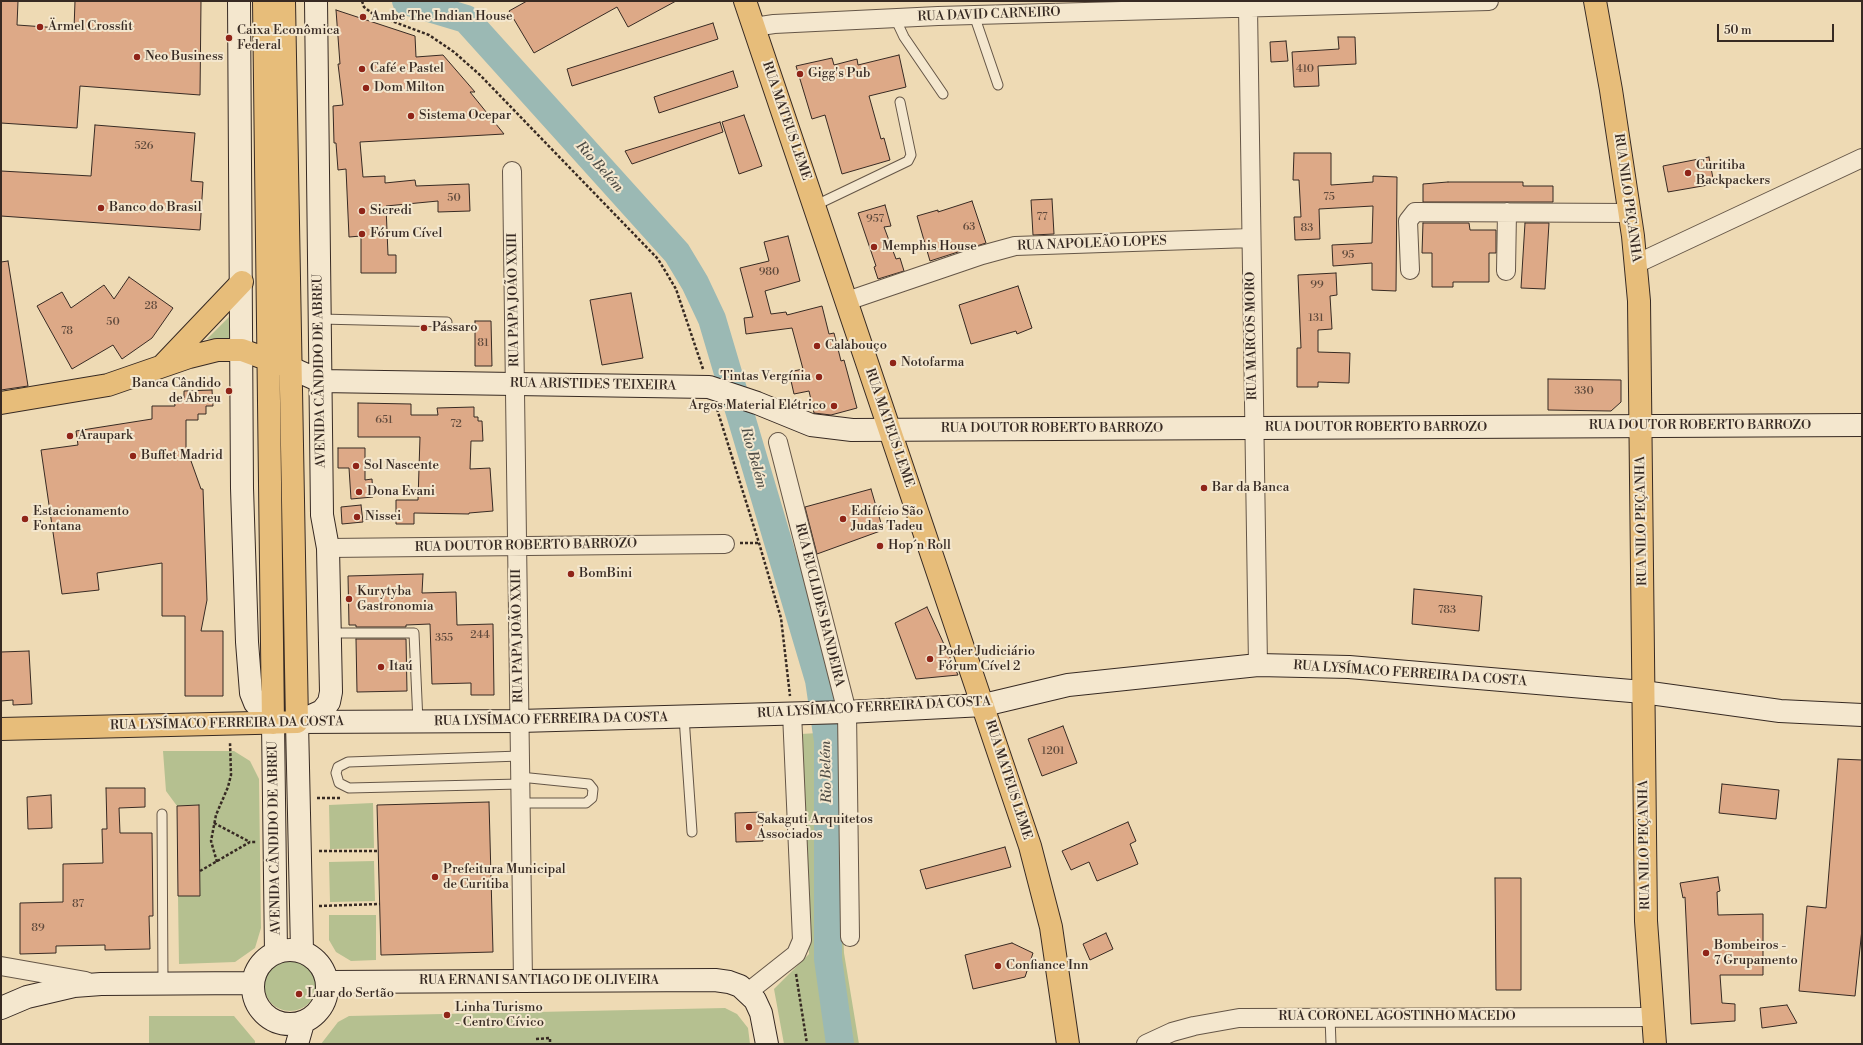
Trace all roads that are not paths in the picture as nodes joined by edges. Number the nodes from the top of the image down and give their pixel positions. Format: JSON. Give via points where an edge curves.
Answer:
{"nodes":[{"id":1,"x":239,"y":1,"type":"edge"},
{"id":2,"x":264,"y":1,"type":"edge"},
{"id":3,"x":284,"y":1,"type":"edge"},
{"id":4,"x":316,"y":1,"type":"edge"},
{"id":5,"x":745,"y":1,"type":"edge"},
{"id":6,"x":1489,"y":1,"type":"edge"},
{"id":7,"x":1595,"y":1,"type":"edge"},
{"id":8,"x":1248,"y":4,"type":"edge"},
{"id":9,"x":938,"y":8,"type":"edge"},
{"id":10,"x":974,"y":15,"type":"junction"},
{"id":11,"x":895,"y":18,"type":"junction"},
{"id":12,"x":754,"y":27,"type":"junction"},
{"id":13,"x":998,"y":85,"type":"dead end"},
{"id":14,"x":943,"y":94,"type":"dead end"},
{"id":15,"x":900,"y":102,"type":"dead end"},
{"id":16,"x":1862,"y":158,"type":"edge"},
{"id":17,"x":512,"y":172,"type":"dead end"},
{"id":18,"x":814,"y":206,"type":"junction"},
{"id":19,"x":1507,"y":212,"type":"junction"},
{"id":20,"x":1630,"y":213,"type":"junction"},
{"id":21,"x":1250,"y":238,"type":"junction"},
{"id":22,"x":1636,"y":264,"type":"junction"},
{"id":23,"x":1410,"y":270,"type":"dead end"},
{"id":24,"x":1506,"y":271,"type":"dead end"},
{"id":25,"x":242,"y":282,"type":"junction"},
{"id":26,"x":847,"y":301,"type":"junction"},
{"id":27,"x":320,"y":319,"type":"junction"},
{"id":28,"x":447,"y":322,"type":"dead end"},
{"id":29,"x":242,"y":350,"type":"junction"},
{"id":30,"x":268,"y":360,"type":"junction"},
{"id":31,"x":161,"y":366,"type":"junction"},
{"id":32,"x":291,"y":368,"type":"junction"},
{"id":33,"x":320,"y":381,"type":"junction"},
{"id":34,"x":515,"y":384,"type":"junction"},
{"id":35,"x":1,"y":403,"type":"edge"},
{"id":36,"x":1862,"y":426,"type":"edge"},
{"id":37,"x":1641,"y":427,"type":"junction"},
{"id":38,"x":1254,"y":428,"type":"junction"},
{"id":39,"x":890,"y":430,"type":"junction"},
{"id":40,"x":778,"y":442,"type":"dead end"},
{"id":41,"x":725,"y":544,"type":"dead end"},
{"id":42,"x":517,"y":546,"type":"junction"},
{"id":43,"x":328,"y":548,"type":"junction"},
{"id":44,"x":330,"y":633,"type":"junction"},
{"id":45,"x":1258,"y":665,"type":"junction"},
{"id":46,"x":1644,"y":692,"type":"junction"},
{"id":47,"x":984,"y":706,"type":"junction"},
{"id":48,"x":798,"y":709,"type":"junction"},
{"id":49,"x":840,"y":712,"type":"junction"},
{"id":50,"x":1862,"y":715,"type":"edge"},
{"id":51,"x":684,"y":717,"type":"junction"},
{"id":52,"x":519,"y":721,"type":"junction"},
{"id":53,"x":297,"y":722,"type":"junction"},
{"id":54,"x":418,"y":722,"type":"junction"},
{"id":55,"x":273,"y":723,"type":"junction"},
{"id":56,"x":1,"y":729,"type":"edge"},
{"id":57,"x":520,"y":756,"type":"junction"},
{"id":58,"x":520,"y":780,"type":"junction"},
{"id":59,"x":520,"y":803,"type":"junction"},
{"id":60,"x":162,"y":814,"type":"dead end"},
{"id":61,"x":692,"y":832,"type":"dead end"},
{"id":62,"x":850,"y":937,"type":"dead end"},
{"id":63,"x":302,"y":951,"type":"junction"},
{"id":64,"x":276,"y":953,"type":"junction"},
{"id":65,"x":1,"y":966,"type":"edge"},
{"id":66,"x":523,"y":981,"type":"junction"},
{"id":67,"x":327,"y":982,"type":"junction"},
{"id":68,"x":163,"y":983,"type":"junction"},
{"id":69,"x":253,"y":983,"type":"junction"},
{"id":70,"x":101,"y":984,"type":"junction"},
{"id":71,"x":748,"y":992,"type":"junction"},
{"id":72,"x":1,"y":1008,"type":"edge"},
{"id":73,"x":1330,"y":1017,"type":"junction"},
{"id":74,"x":1652,"y":1017,"type":"junction"},
{"id":75,"x":303,"y":1023,"type":"junction"},
{"id":76,"x":297,"y":1044,"type":"edge"},
{"id":77,"x":767,"y":1044,"type":"edge"},
{"id":78,"x":1068,"y":1044,"type":"edge"},
{"id":79,"x":1146,"y":1044,"type":"edge"},
{"id":80,"x":1331,"y":1044,"type":"edge"},
{"id":81,"x":1655,"y":1044,"type":"edge"}],
"edges":[{"from":1,"to":25,"type":"main road","name":"AVENIDA CÂNDIDO DE ABREU"},
{"from":2,"to":30,"type":"main road","name":"AVENIDA CÂNDIDO DE ABREU"},
{"from":3,"to":32,"type":"main road","name":"AVENIDA CÂNDIDO DE ABREU"},
{"from":4,"to":27,"type":"main road","name":"AVENIDA CÂNDIDO DE ABREU"},
{"from":5,"to":12,"type":"main road","name":"RUA MATEUS LEME"},
{"from":6,"to":8,"type":"street","name":"RUA DAVID CARNEIRO"},
{"from":7,"to":20,"type":"main road","name":"RUA NILO PEÇANHA"},
{"from":8,"to":10,"type":"street","name":"RUA DAVID CARNEIRO"},
{"from":8,"to":21,"type":"street","name":"RUA MARCOS MORO"},
{"from":9,"to":10,"type":"street","name":"RUA DAVID CARNEIRO"},
{"from":9,"to":11,"type":"street","name":"RUA DAVID CARNEIRO"},
{"from":10,"to":13,"type":"lane"},
{"from":11,"to":12,"type":"street","name":"RUA DAVID CARNEIRO"},
{"from":11,"to":14,"type":"lane","via":[[904,37]]},
{"from":12,"to":18,"type":"main road","name":"RUA MATEUS LEME"},
{"from":15,"to":18,"type":"lane","via":[[911,155],[908,162]]},
{"from":16,"to":22,"type":"street"},
{"from":17,"to":34,"type":"street","name":"RUA PAPA JOÃO XXIII"},
{"from":18,"to":26,"type":"main road","name":"RUA MATEUS LEME"},
{"from":19,"to":20,"type":"street"},
{"from":19,"to":23,"type":"street","via":[[1415,212],[1408,221]]},
{"from":19,"to":24,"type":"street"},
{"from":20,"to":22,"type":"main road","name":"RUA NILO PEÇANHA"},
{"from":21,"to":26,"type":"street","name":"RUA NAPOLEÃO LOPES","via":[[1015,246]]},
{"from":21,"to":38,"type":"street","name":"RUA MARCOS MORO"},
{"from":22,"to":37,"type":"main road","name":"RUA NILO PEÇANHA"},
{"from":25,"to":29,"type":"main road","name":"AVENIDA CÂNDIDO DE ABREU"},
{"from":25,"to":31,"type":"main road"},
{"from":26,"to":39,"type":"main road","name":"RUA MATEUS LEME"},
{"from":27,"to":28,"type":"lane"},
{"from":27,"to":33,"type":"main road","name":"AVENIDA CÂNDIDO DE ABREU"},
{"from":29,"to":30,"type":"main road"},
{"from":29,"to":31,"type":"main road","via":[[204,352]]},
{"from":29,"to":55,"type":"main road","name":"AVENIDA CÂNDIDO DE ABREU","via":[[243,540],[249,675],[255,703]]},
{"from":30,"to":32,"type":"main road"},
{"from":30,"to":55,"type":"main road","name":"AVENIDA CÂNDIDO DE ABREU"},
{"from":31,"to":35,"type":"main road","via":[[90,390]]},
{"from":32,"to":33,"type":"main road","name":"RUA ARISTIDES TEIXEIRA"},
{"from":32,"to":53,"type":"main road","name":"AVENIDA CÂNDIDO DE ABREU"},
{"from":33,"to":34,"type":"main road","name":"RUA ARISTIDES TEIXEIRA"},
{"from":33,"to":43,"type":"main road","name":"AVENIDA CÂNDIDO DE ABREU","via":[[322,515]]},
{"from":34,"to":39,"type":"main road","name":"RUA ARISTIDES TEIXEIRA","via":[[709,387],[719,399],[757,403],[811,425]]},
{"from":34,"to":42,"type":"street","name":"RUA PAPA JOÃO XXIII"},
{"from":36,"to":37,"type":"main road","name":"RUA DOUTOR ROBERTO BARROZO"},
{"from":37,"to":38,"type":"main road","name":"RUA DOUTOR ROBERTO BARROZO"},
{"from":37,"to":46,"type":"main road","name":"RUA NILO PEÇANHA"},
{"from":38,"to":39,"type":"main road","name":"RUA DOUTOR ROBERTO BARROZO"},
{"from":38,"to":45,"type":"street","name":"RUA MARCOS MORO"},
{"from":39,"to":47,"type":"main road","name":"RUA MATEUS LEME"},
{"from":40,"to":49,"type":"street","name":"RUA EUCLIDES BANDEIRA"},
{"from":41,"to":42,"type":"street","name":"RUA DOUTOR ROBERTO BARROZO"},
{"from":42,"to":43,"type":"street","name":"RUA DOUTOR ROBERTO BARROZO"},
{"from":42,"to":52,"type":"street","name":"RUA PAPA JOÃO XXIII"},
{"from":43,"to":44,"type":"main road","name":"AVENIDA CÂNDIDO DE ABREU"},
{"from":44,"to":53,"type":"main road","name":"AVENIDA CÂNDIDO DE ABREU","via":[[329,702],[314,716]]},
{"from":44,"to":54,"type":"lane","via":[[414,633]]},
{"from":45,"to":46,"type":"main road","name":"RUA LYSÍMACO FERREIRA DA COSTA","via":[[1349,667]]},
{"from":45,"to":47,"type":"main road","name":"RUA LYSÍMACO FERREIRA DA COSTA","via":[[1068,684]]},
{"from":46,"to":50,"type":"main road","name":"RUA LYSÍMACO FERREIRA DA COSTA","via":[[1780,711]]},
{"from":46,"to":74,"type":"main road","name":"RUA NILO PEÇANHA","via":[[1646,921]]},
{"from":47,"to":49,"type":"main road","name":"RUA LYSÍMACO FERREIRA DA COSTA"},
{"from":47,"to":78,"type":"main road","name":"RUA MATEUS LEME","via":[[1017,805],[1042,892],[1056,958]]},
{"from":48,"to":49,"type":"main road","name":"RUA LYSÍMACO FERREIRA DA COSTA"},
{"from":48,"to":51,"type":"main road","name":"RUA LYSÍMACO FERREIRA DA COSTA"},
{"from":48,"to":71,"type":"street","via":[[802,940],[796,954]]},
{"from":49,"to":62,"type":"street","name":"RUA EUCLIDES BANDEIRA"},
{"from":51,"to":52,"type":"main road","name":"RUA LYSÍMACO FERREIRA DA COSTA"},
{"from":51,"to":61,"type":"lane"},
{"from":52,"to":54,"type":"main road","name":"RUA LYSÍMACO FERREIRA DA COSTA"},
{"from":52,"to":57,"type":"street","name":"RUA PAPA JOÃO XXIII"},
{"from":53,"to":54,"type":"main road","name":"RUA LYSÍMACO FERREIRA DA COSTA"},
{"from":53,"to":55,"type":"main road","name":"RUA LYSÍMACO FERREIRA DA COSTA"},
{"from":53,"to":63,"type":"main road","name":"AVENIDA CÂNDIDO DE ABREU"},
{"from":55,"to":56,"type":"main road","name":"RUA LYSÍMACO FERREIRA DA COSTA"},
{"from":55,"to":64,"type":"main road","name":"AVENIDA CÂNDIDO DE ABREU"},
{"from":57,"to":58,"type":"street","name":"RUA PAPA JOÃO XXIII"},
{"from":57,"to":58,"type":"lane","via":[[348,762],[338,767],[336,772],[339,783],[349,788]]},
{"from":58,"to":59,"type":"street","name":"RUA PAPA JOÃO XXIII"},
{"from":58,"to":59,"type":"lane","via":[[589,784],[593,789],[592,798],[586,803]]},
{"from":59,"to":66,"type":"street","name":"RUA PAPA JOÃO XXIII"},
{"from":60,"to":68,"type":"lane"},
{"from":63,"to":64,"type":"main road"},
{"from":63,"to":67,"type":"main road","via":[[322,966]]},
{"from":64,"to":69,"type":"main road","via":[[260,965]]},
{"from":65,"to":70,"type":"street"},
{"from":66,"to":67,"type":"main road","name":"RUA ERNANI SANTIAGO DE OLIVEIRA"},
{"from":66,"to":71,"type":"main road","name":"RUA ERNANI SANTIAGO DE OLIVEIRA","via":[[715,980],[734,984]]},
{"from":67,"to":75,"type":"main road","via":[[323,1007]]},
{"from":68,"to":69,"type":"main road"},
{"from":68,"to":70,"type":"main road"},
{"from":69,"to":75,"type":"main road","via":[[257,1005],[264,1014],[273,1021],[283,1024]]},
{"from":70,"to":72,"type":"main road","via":[[53,990]]},
{"from":71,"to":77,"type":"main road","via":[[761,1012]]},
{"from":73,"to":74,"type":"street","name":"RUA CORONEL AGOSTINHO MACEDO"},
{"from":73,"to":79,"type":"street","name":"RUA CORONEL AGOSTINHO MACEDO","via":[[1218,1020],[1172,1032]]},
{"from":73,"to":80,"type":"lane"},
{"from":74,"to":81,"type":"main road","name":"RUA NILO PEÇANHA"},
{"from":75,"to":76,"type":"main road"}]}
